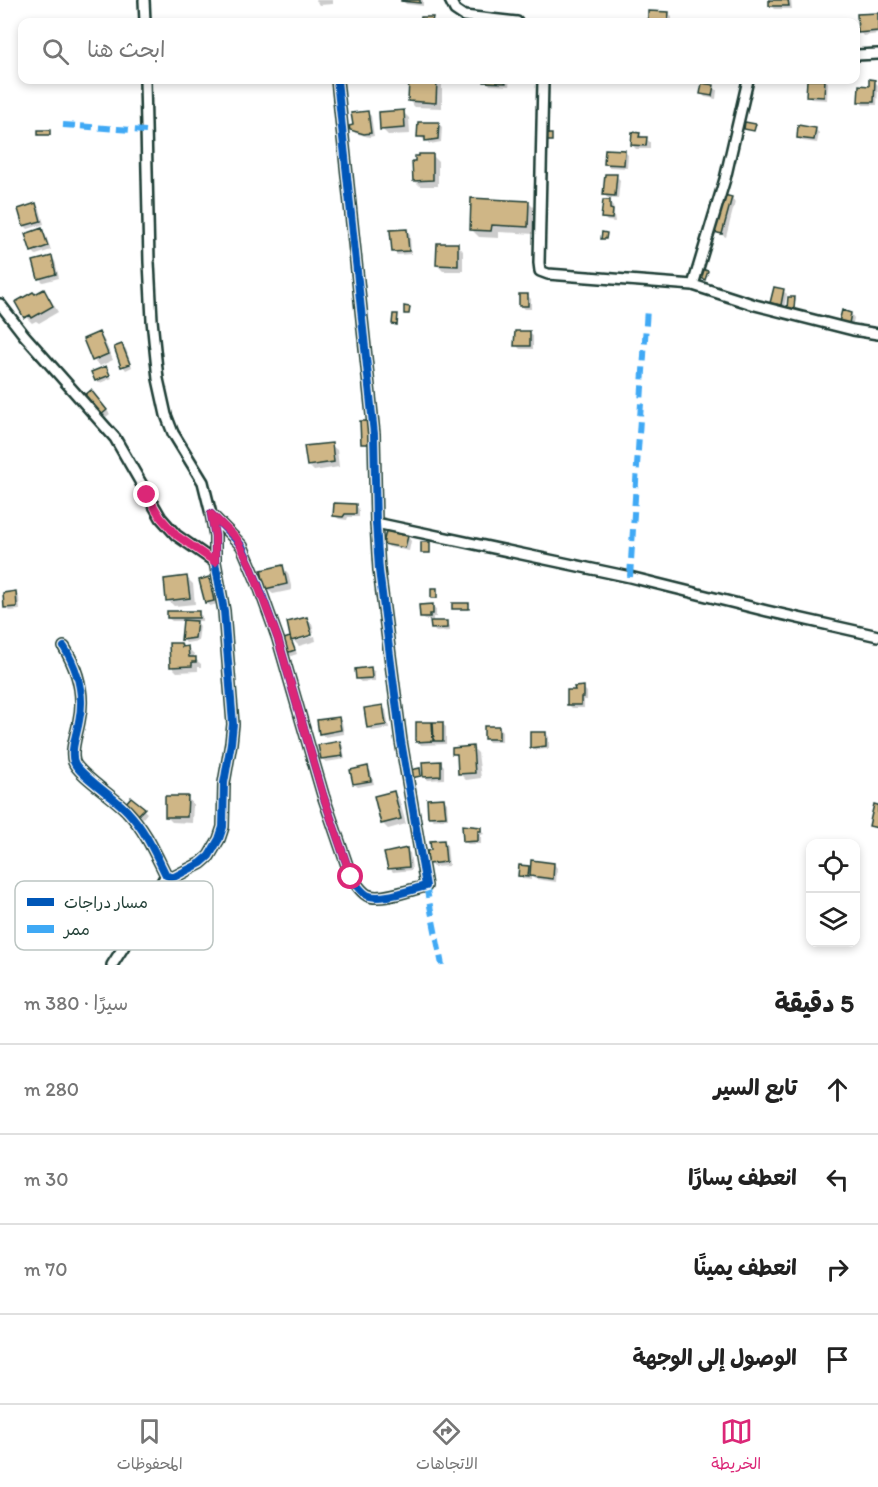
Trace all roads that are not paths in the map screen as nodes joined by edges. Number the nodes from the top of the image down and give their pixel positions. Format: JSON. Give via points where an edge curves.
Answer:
{"nodes":[{"id":1,"x":144,"y":0,"type":"edge"},
{"id":2,"x":450,"y":0,"type":"edge"},
{"id":3,"x":145,"y":18,"type":"edge"},
{"id":4,"x":482,"y":18,"type":"edge"},
{"id":5,"x":878,"y":54,"type":"edge"},
{"id":6,"x":860,"y":55,"type":"edge"},
{"id":7,"x":145,"y":84,"type":"edge"},
{"id":8,"x":337,"y":84,"type":"edge"},
{"id":9,"x":543,"y":84,"type":"edge"},
{"id":10,"x":747,"y":84,"type":"edge"},
{"id":11,"x":693,"y":285,"type":"junction"},
{"id":12,"x":0,"y":304,"type":"edge"},
{"id":13,"x":878,"y":334,"type":"edge"},
{"id":14,"x":211,"y":514,"type":"junction"},
{"id":15,"x":376,"y":523,"type":"junction"},
{"id":16,"x":215,"y":562,"type":"junction"},
{"id":17,"x":878,"y":636,"type":"edge"},
{"id":18,"x":64,"y":646,"type":"dead end"},
{"id":19,"x":166,"y":875,"type":"junction"},
{"id":20,"x":163,"y":881,"type":"edge"},
{"id":21,"x":122,"y":950,"type":"edge"},
{"id":22,"x":112,"y":965,"type":"edge"}],
"edges":[{"from":1,"to":3,"type":"street"},
{"from":2,"to":4,"type":"street","via":[[464,16]]},
{"from":5,"to":6,"type":"street"},
{"from":7,"to":14,"type":"street","via":[[149,262],[158,379],[169,424],[203,482]]},
{"from":8,"to":15,"type":"street","via":[[373,422]]},
{"from":9,"to":11,"type":"street","via":[[540,271]]},
{"from":10,"to":11,"type":"street","via":[[725,179]]},
{"from":11,"to":13,"type":"street","via":[[755,305]]},
{"from":12,"to":16,"type":"street","via":[[115,438],[161,518],[176,535]]},
{"from":14,"to":15,"type":"street","via":[[237,539],[250,564],[278,639],[343,856],[359,889],[376,898],[426,886],[401,741]]},
{"from":14,"to":16,"type":"street"},
{"from":15,"to":17,"type":"street","via":[[630,577]]},
{"from":16,"to":19,"type":"street","via":[[224,611],[233,724],[224,783],[223,827],[219,840],[201,863],[174,877]]},
{"from":18,"to":19,"type":"street","via":[[82,693],[74,762],[82,774],[106,791],[142,828]]},
{"from":19,"to":20,"type":"street"},
{"from":21,"to":22,"type":"street"}]}
